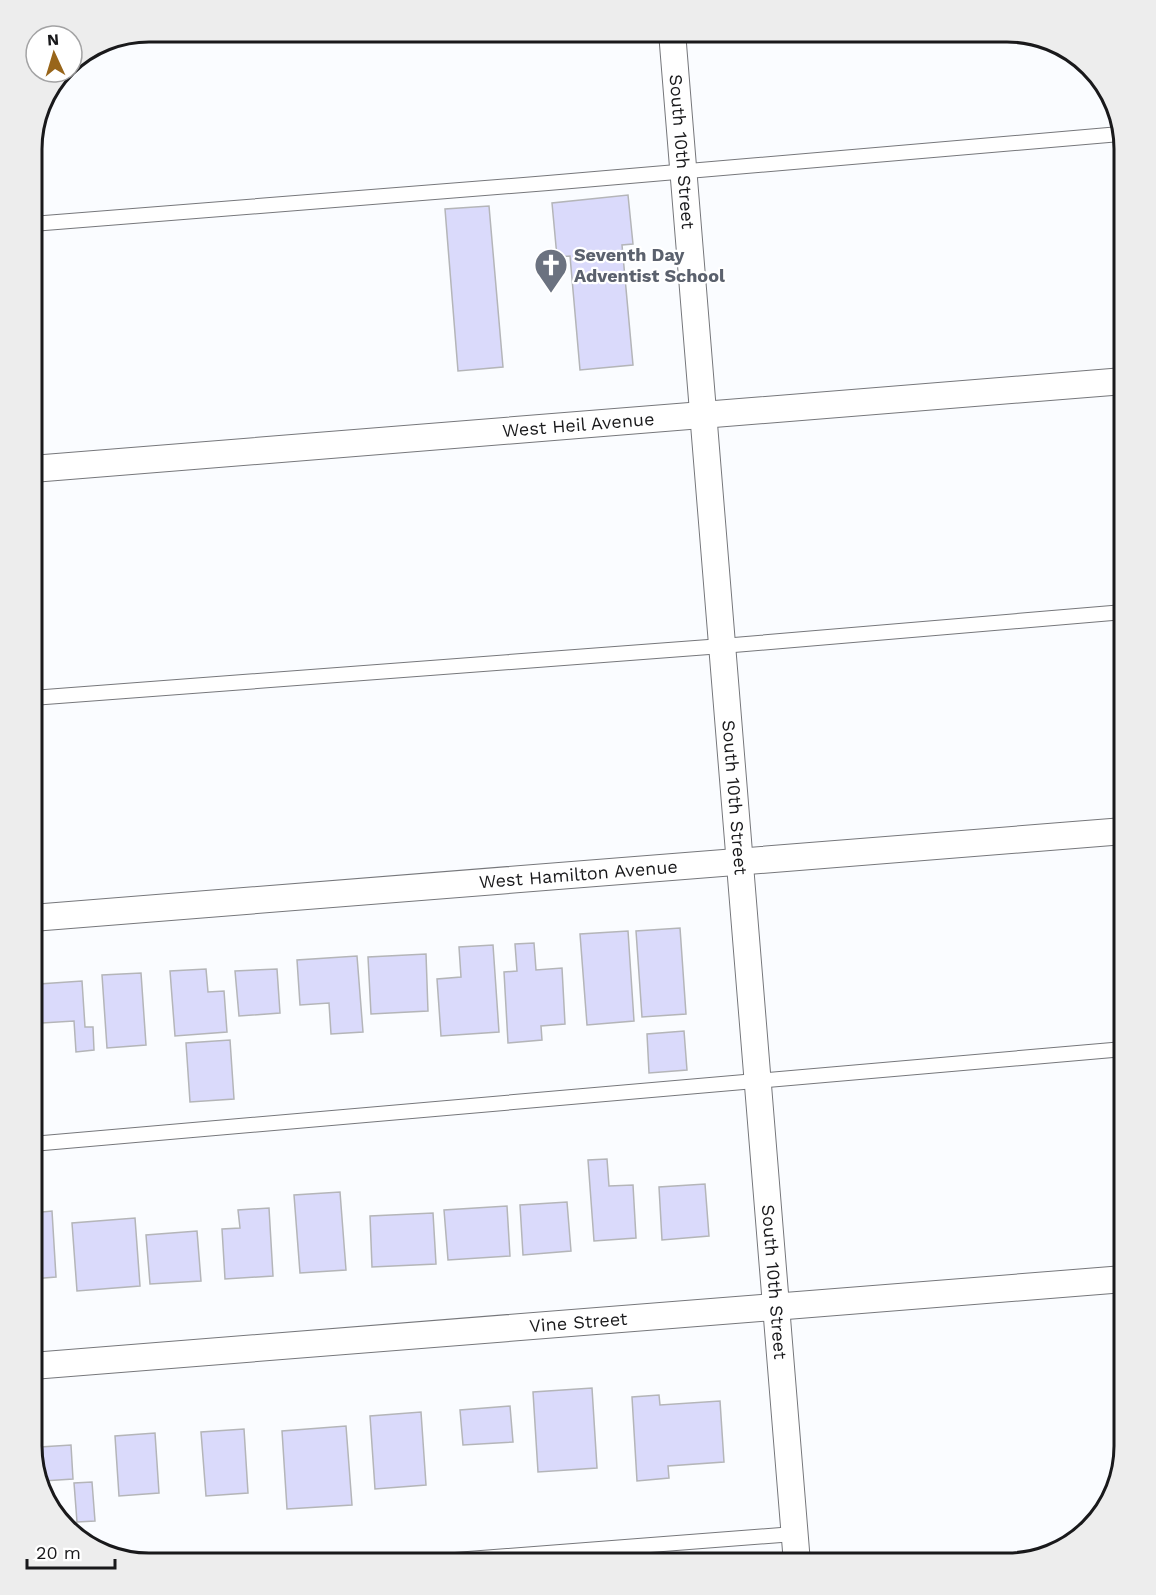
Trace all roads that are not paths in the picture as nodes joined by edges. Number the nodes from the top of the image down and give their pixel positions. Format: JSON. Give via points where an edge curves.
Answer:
{"nodes":[{"id":1,"x":673,"y":42,"type":"edge"},
{"id":2,"x":1113,"y":135,"type":"edge"},
{"id":3,"x":683,"y":171,"type":"junction"},
{"id":4,"x":42,"y":223,"type":"edge"},
{"id":5,"x":1114,"y":382,"type":"edge"},
{"id":6,"x":703,"y":414,"type":"junction"},
{"id":7,"x":42,"y":468,"type":"edge"},
{"id":8,"x":1114,"y":613,"type":"edge"},
{"id":9,"x":722,"y":646,"type":"junction"},
{"id":10,"x":42,"y":697,"type":"edge"},
{"id":11,"x":1114,"y":832,"type":"edge"},
{"id":12,"x":740,"y":862,"type":"junction"},
{"id":13,"x":42,"y":917,"type":"edge"},
{"id":14,"x":1114,"y":1050,"type":"edge"},
{"id":15,"x":757,"y":1081,"type":"junction"},
{"id":16,"x":42,"y":1143,"type":"edge"},
{"id":17,"x":1114,"y":1280,"type":"edge"},
{"id":18,"x":776,"y":1308,"type":"junction"},
{"id":19,"x":42,"y":1365,"type":"edge"},
{"id":20,"x":794,"y":1534,"type":"junction"},
{"id":21,"x":546,"y":1553,"type":"edge"},
{"id":22,"x":795,"y":1553,"type":"edge"}],
"edges":[{"from":1,"to":3,"type":"street","name":"South 10th Street"},
{"from":2,"to":3,"type":"lane"},
{"from":3,"to":4,"type":"lane"},
{"from":3,"to":6,"type":"street","name":"South 10th Street"},
{"from":5,"to":6,"type":"street","name":"West Heil Avenue"},
{"from":6,"to":7,"type":"street","name":"West Heil Avenue"},
{"from":6,"to":9,"type":"street","name":"South 10th Street"},
{"from":8,"to":9,"type":"lane"},
{"from":9,"to":10,"type":"lane"},
{"from":9,"to":12,"type":"street","name":"South 10th Street"},
{"from":11,"to":12,"type":"street","name":"West Hamilton Avenue"},
{"from":12,"to":13,"type":"street","name":"West Hamilton Avenue"},
{"from":12,"to":15,"type":"street","name":"South 10th Street"},
{"from":14,"to":15,"type":"lane"},
{"from":15,"to":16,"type":"lane"},
{"from":15,"to":18,"type":"street","name":"South 10th Street"},
{"from":17,"to":18,"type":"street","name":"Vine Street"},
{"from":18,"to":19,"type":"street","name":"Vine Street"},
{"from":18,"to":20,"type":"street","name":"South 10th Street"},
{"from":20,"to":21,"type":"lane"},
{"from":20,"to":22,"type":"street","name":"South 10th Street"}]}
